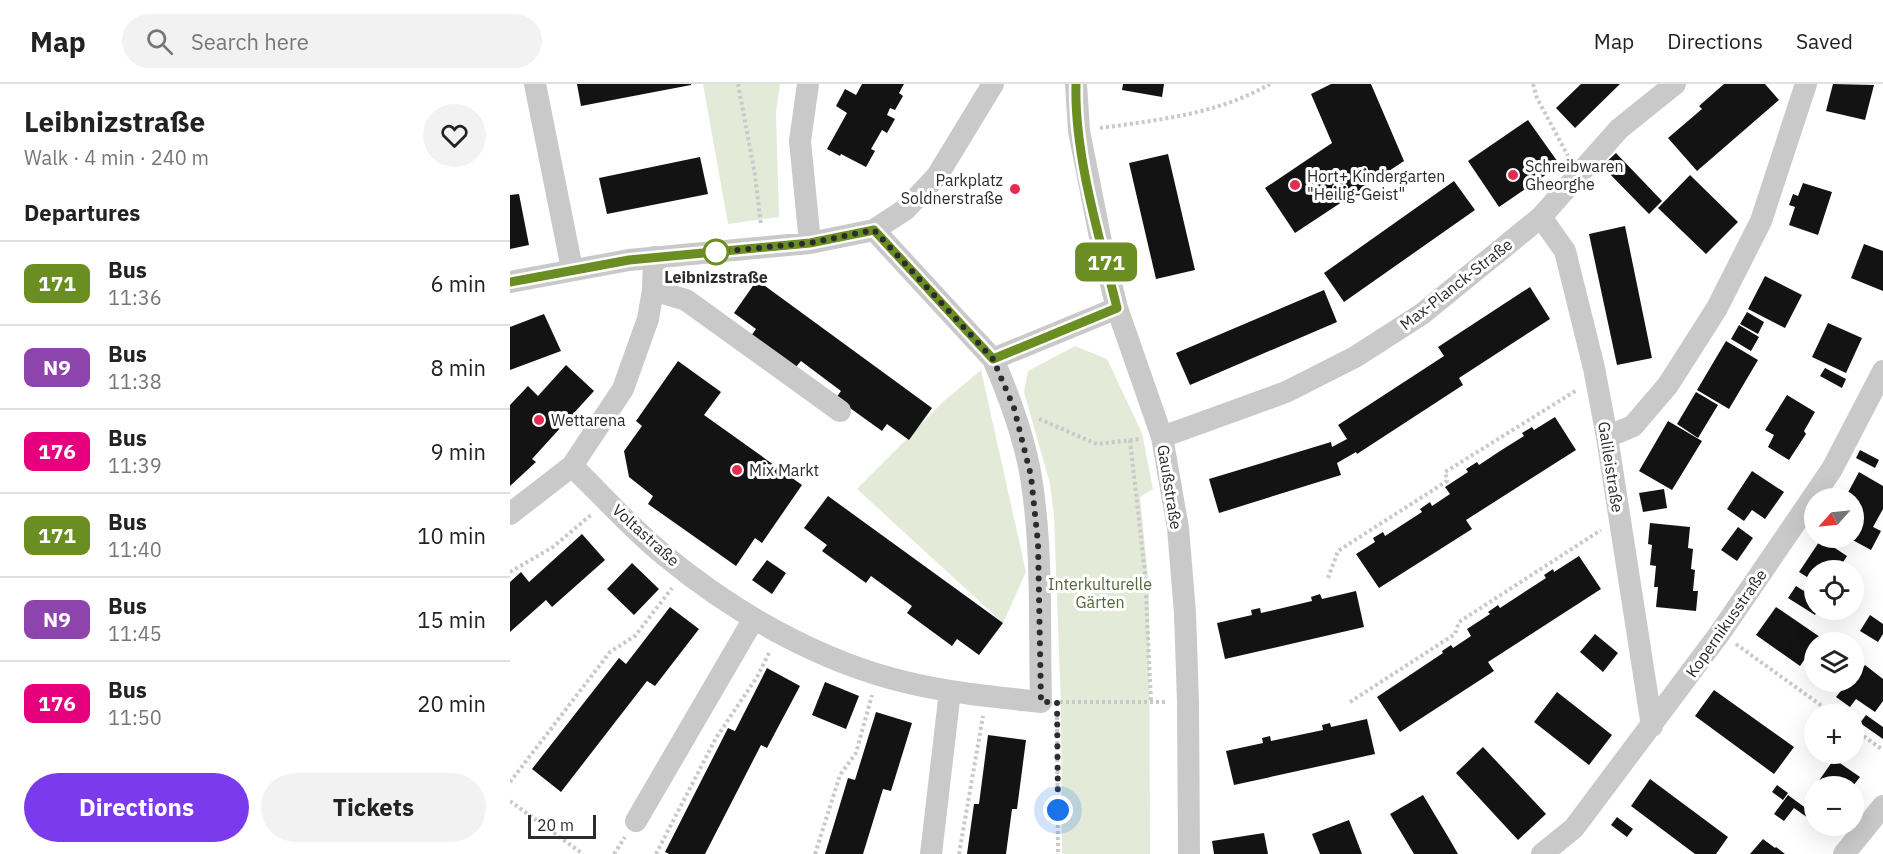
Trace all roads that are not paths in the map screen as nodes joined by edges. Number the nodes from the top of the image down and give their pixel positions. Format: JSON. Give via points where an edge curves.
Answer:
{"nodes":[{"id":1,"x":535,"y":84,"type":"edge"},
{"id":2,"x":808,"y":84,"type":"edge"},
{"id":3,"x":993,"y":84,"type":"edge"},
{"id":4,"x":1076,"y":84,"type":"edge"},
{"id":5,"x":1675,"y":84,"type":"edge"},
{"id":6,"x":1806,"y":84,"type":"edge"},
{"id":7,"x":1540,"y":217,"type":"junction"},
{"id":8,"x":874,"y":230,"type":"junction"},
{"id":9,"x":810,"y":243,"type":"junction"},
{"id":10,"x":654,"y":257,"type":"junction"},
{"id":11,"x":572,"y":269,"type":"junction"},
{"id":12,"x":510,"y":282,"type":"edge"},
{"id":13,"x":653,"y":290,"type":"junction"},
{"id":14,"x":1117,"y":308,"type":"junction"},
{"id":15,"x":993,"y":359,"type":"junction"},
{"id":16,"x":1883,"y":371,"type":"edge"},
{"id":17,"x":840,"y":411,"type":"dead end"},
{"id":18,"x":1162,"y":437,"type":"junction"},
{"id":19,"x":1607,"y":437,"type":"junction"},
{"id":20,"x":572,"y":466,"type":"junction"},
{"id":21,"x":510,"y":514,"type":"edge"},
{"id":22,"x":753,"y":620,"type":"junction"},
{"id":23,"x":950,"y":691,"type":"junction"},
{"id":24,"x":1652,"y":726,"type":"junction"},
{"id":25,"x":636,"y":821,"type":"dead end"},
{"id":26,"x":1879,"y":822,"type":"edge"},
{"id":27,"x":931,"y":854,"type":"edge"},
{"id":28,"x":1189,"y":854,"type":"edge"},
{"id":29,"x":1542,"y":854,"type":"edge"},
{"id":30,"x":1844,"y":854,"type":"edge"}],
"edges":[{"from":1,"to":11,"type":"street"},
{"from":2,"to":9,"type":"street","via":[[800,141]]},
{"from":3,"to":8,"type":"street","via":[[937,176],[906,208]]},
{"from":4,"to":14,"type":"street","name":"Gaußstraße","via":[[1079,131],[1091,200]]},
{"from":5,"to":7,"type":"street","name":"Max-Planck-Straße","via":[[1619,129]]},
{"from":6,"to":19,"type":"street","via":[[1761,221],[1717,308],[1668,385],[1633,426]]},
{"from":7,"to":18,"type":"street","name":"Max-Planck-Straße","via":[[1422,314],[1355,357],[1286,392]]},
{"from":7,"to":19,"type":"street","name":"Galileistraße","via":[[1565,251]]},
{"from":8,"to":9,"type":"street"},
{"from":8,"to":15,"type":"street"},
{"from":9,"to":10,"type":"street"},
{"from":10,"to":11,"type":"street"},
{"from":10,"to":13,"type":"street"},
{"from":11,"to":12,"type":"street"},
{"from":13,"to":17,"type":"street","via":[[686,300]]},
{"from":13,"to":20,"type":"street","via":[[648,319],[623,389]]},
{"from":14,"to":15,"type":"street"},
{"from":14,"to":18,"type":"street","name":"Gaußstraße"},
{"from":15,"to":23,"type":"street","name":"Voltastraße","via":[[1014,408],[1031,476],[1049,702]]},
{"from":16,"to":24,"type":"street","name":"Kopernikusstraße","via":[[1832,469]]},
{"from":18,"to":28,"type":"street","name":"Gaußstraße","via":[[1178,528],[1185,613]]},
{"from":19,"to":24,"type":"street","name":"Galileistraße"},
{"from":20,"to":21,"type":"street"},
{"from":20,"to":22,"type":"street","name":"Voltastraße","via":[[664,555]]},
{"from":22,"to":23,"type":"street","name":"Voltastraße","via":[[847,665]]},
{"from":22,"to":25,"type":"street"},
{"from":23,"to":27,"type":"street"},
{"from":24,"to":29,"type":"street","name":"Kopernikusstraße","via":[[1574,828]]},
{"from":26,"to":30,"type":"street"}]}
